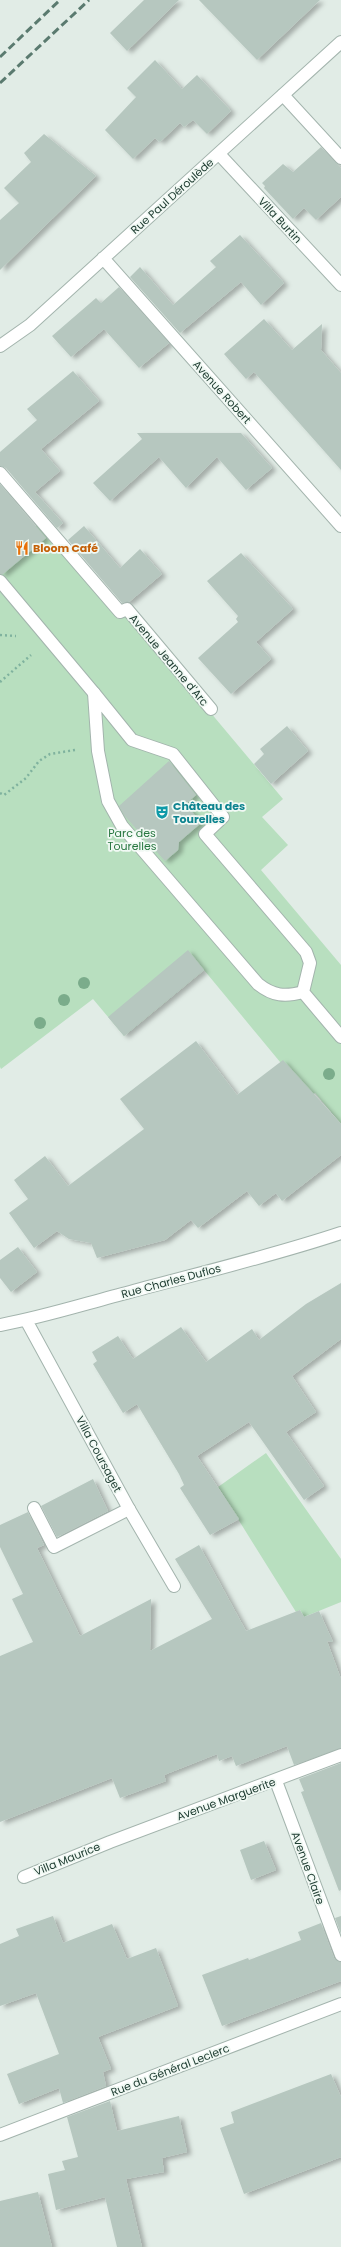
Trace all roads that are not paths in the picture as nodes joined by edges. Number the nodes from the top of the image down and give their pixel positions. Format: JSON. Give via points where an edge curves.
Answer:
{"nodes":[{"id":1,"x":341,"y":42,"type":"edge"},
{"id":2,"x":283,"y":96,"type":"junction"},
{"id":3,"x":219,"y":154,"type":"junction"},
{"id":4,"x":341,"y":158,"type":"edge"},
{"id":5,"x":103,"y":258,"type":"junction"},
{"id":6,"x":341,"y":285,"type":"edge"},
{"id":7,"x":0,"y":346,"type":"edge"},
{"id":8,"x":0,"y":473,"type":"edge"},
{"id":9,"x":341,"y":526,"type":"edge"},
{"id":10,"x":0,"y":581,"type":"edge"},
{"id":11,"x":94,"y":693,"type":"junction"},
{"id":12,"x":212,"y":710,"type":"dead end"},
{"id":13,"x":303,"y":992,"type":"junction"},
{"id":14,"x":341,"y":1037,"type":"edge"},
{"id":15,"x":341,"y":1233,"type":"edge"},
{"id":16,"x":26,"y":1320,"type":"junction"},
{"id":17,"x":0,"y":1325,"type":"edge"},
{"id":18,"x":34,"y":1508,"type":"dead end"},
{"id":19,"x":129,"y":1509,"type":"junction"},
{"id":20,"x":174,"y":1586,"type":"dead end"},
{"id":21,"x":341,"y":1756,"type":"edge"},
{"id":22,"x":276,"y":1781,"type":"junction"},
{"id":23,"x":110,"y":1842,"type":"joint"},
{"id":24,"x":24,"y":1877,"type":"dead end"},
{"id":25,"x":341,"y":1955,"type":"edge"},
{"id":26,"x":341,"y":2004,"type":"edge"},
{"id":27,"x":0,"y":2135,"type":"edge"}],
"edges":[{"from":1,"to":2,"type":"street","name":"Rue Paul Déroulède"},
{"from":2,"to":3,"type":"street","name":"Rue Paul Déroulède"},
{"from":2,"to":4,"type":"street"},
{"from":3,"to":5,"type":"street","name":"Rue Paul Déroulède"},
{"from":3,"to":6,"type":"street","name":"Villa Burtin"},
{"from":5,"to":7,"type":"street","name":"Rue Paul Déroulède","via":[[30,324]]},
{"from":5,"to":9,"type":"street","name":"Avenue Robert"},
{"from":8,"to":12,"type":"street","name":"Avenue Jeanne d'Arc","via":[[120,612],[127,610]]},
{"from":10,"to":11,"type":"street"},
{"from":11,"to":13,"type":"street","via":[[96,740],[108,801],[122,826],[258,984],[279,996]]},
{"from":11,"to":13,"type":"street","via":[[132,740],[173,754],[223,817],[205,834],[306,952],[310,963]]},
{"from":13,"to":14,"type":"street"},
{"from":15,"to":16,"type":"street","name":"Rue Charles Duflos","via":[[294,1249]]},
{"from":16,"to":17,"type":"street","name":"Rue Charles Duflos"},
{"from":16,"to":19,"type":"street","name":"Villa Coursaget"},
{"from":18,"to":19,"type":"street","via":[[54,1547]]},
{"from":19,"to":20,"type":"street","name":"Villa Coursaget"},
{"from":21,"to":22,"type":"street","name":"Avenue Marguerite"},
{"from":22,"to":23,"type":"street","name":"Avenue Marguerite"},
{"from":22,"to":25,"type":"street","name":"Avenue Claire"},
{"from":23,"to":24,"type":"street","name":"Villa Maurice"},
{"from":26,"to":27,"type":"street","name":"Rue du Général Leclerc"}]}
